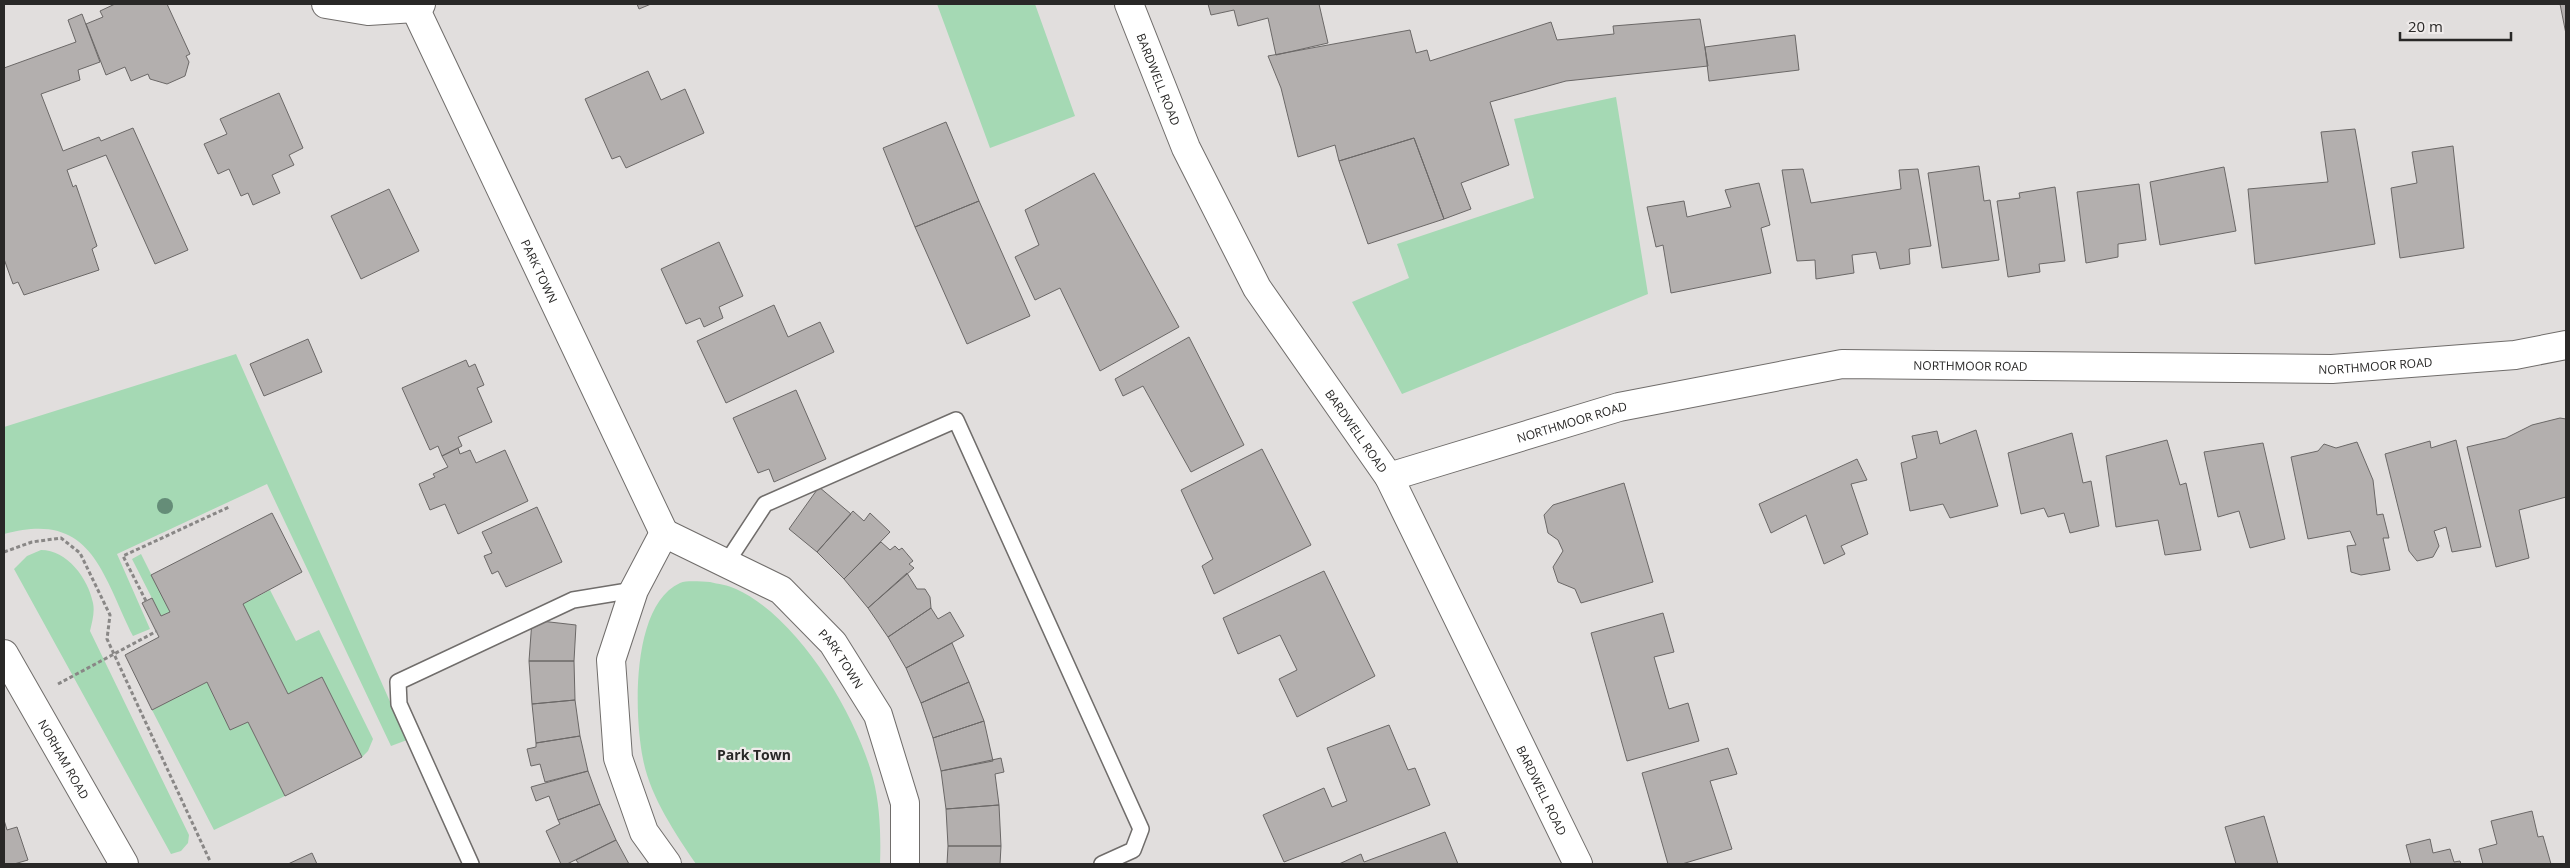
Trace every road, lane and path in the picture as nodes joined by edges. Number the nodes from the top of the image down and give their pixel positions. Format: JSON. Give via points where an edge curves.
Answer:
{"nodes":[{"id":1,"x":326,"y":4,"type":"edge"},
{"id":2,"x":1129,"y":4,"type":"edge"},
{"id":3,"x":418,"y":6,"type":"edge"},
{"id":4,"x":2566,"y":345,"type":"edge"},
{"id":5,"x":1389,"y":477,"type":"junction"},
{"id":6,"x":229,"y":508,"type":"dead end"},
{"id":7,"x":664,"y":534,"type":"junction"},
{"id":8,"x":4,"y":552,"type":"edge"},
{"id":9,"x":727,"y":562,"type":"junction"},
{"id":10,"x":634,"y":590,"type":"junction"},
{"id":11,"x":146,"y":601,"type":"dead end"},
{"id":12,"x":157,"y":631,"type":"dead end"},
{"id":13,"x":114,"y":652,"type":"junction"},
{"id":14,"x":4,"y":654,"type":"edge"},
{"id":15,"x":29,"y":701,"type":"junction"},
{"id":16,"x":210,"y":861,"type":"dead end"},
{"id":17,"x":124,"y":864,"type":"edge"},
{"id":18,"x":471,"y":864,"type":"edge"},
{"id":19,"x":666,"y":864,"type":"edge"},
{"id":20,"x":905,"y":864,"type":"edge"},
{"id":21,"x":1102,"y":864,"type":"edge"},
{"id":22,"x":1578,"y":864,"type":"edge"}],
"edges":[{"from":1,"to":3,"type":"street","name":"PARK TOWN","via":[[368,11]]},
{"from":2,"to":5,"type":"street","name":"BARDWELL ROAD","via":[[1186,148],[1257,288]]},
{"from":3,"to":7,"type":"street","name":"PARK TOWN"},
{"from":4,"to":5,"type":"street","name":"NORTHMOOR ROAD","via":[[2515,355],[2332,369],[1842,364],[1619,407]]},
{"from":5,"to":22,"type":"street","name":"BARDWELL ROAD"},
{"from":6,"to":11,"type":"path","via":[[123,556]]},
{"from":7,"to":9,"type":"street","name":"PARK TOWN"},
{"from":7,"to":10,"type":"street"},
{"from":8,"to":13,"type":"path","via":[[32,542],[61,538],[80,553],[110,615],[107,639]]},
{"from":9,"to":20,"type":"street","name":"PARK TOWN","via":[[781,590],[833,643],[878,715],[905,803]]},
{"from":9,"to":21,"type":"lane","via":[[765,504],[956,420],[1141,829],[1133,850]]},
{"from":10,"to":18,"type":"lane","via":[[573,600],[398,682],[399,704]]},
{"from":10,"to":19,"type":"street","via":[[611,660],[618,758],[644,832]]},
{"from":12,"to":13,"type":"path"},
{"from":13,"to":15,"type":"path"},
{"from":13,"to":16,"type":"path"},
{"from":14,"to":15,"type":"street","name":"NORHAM ROAD"},
{"from":15,"to":17,"type":"street","name":"NORHAM ROAD"}]}
